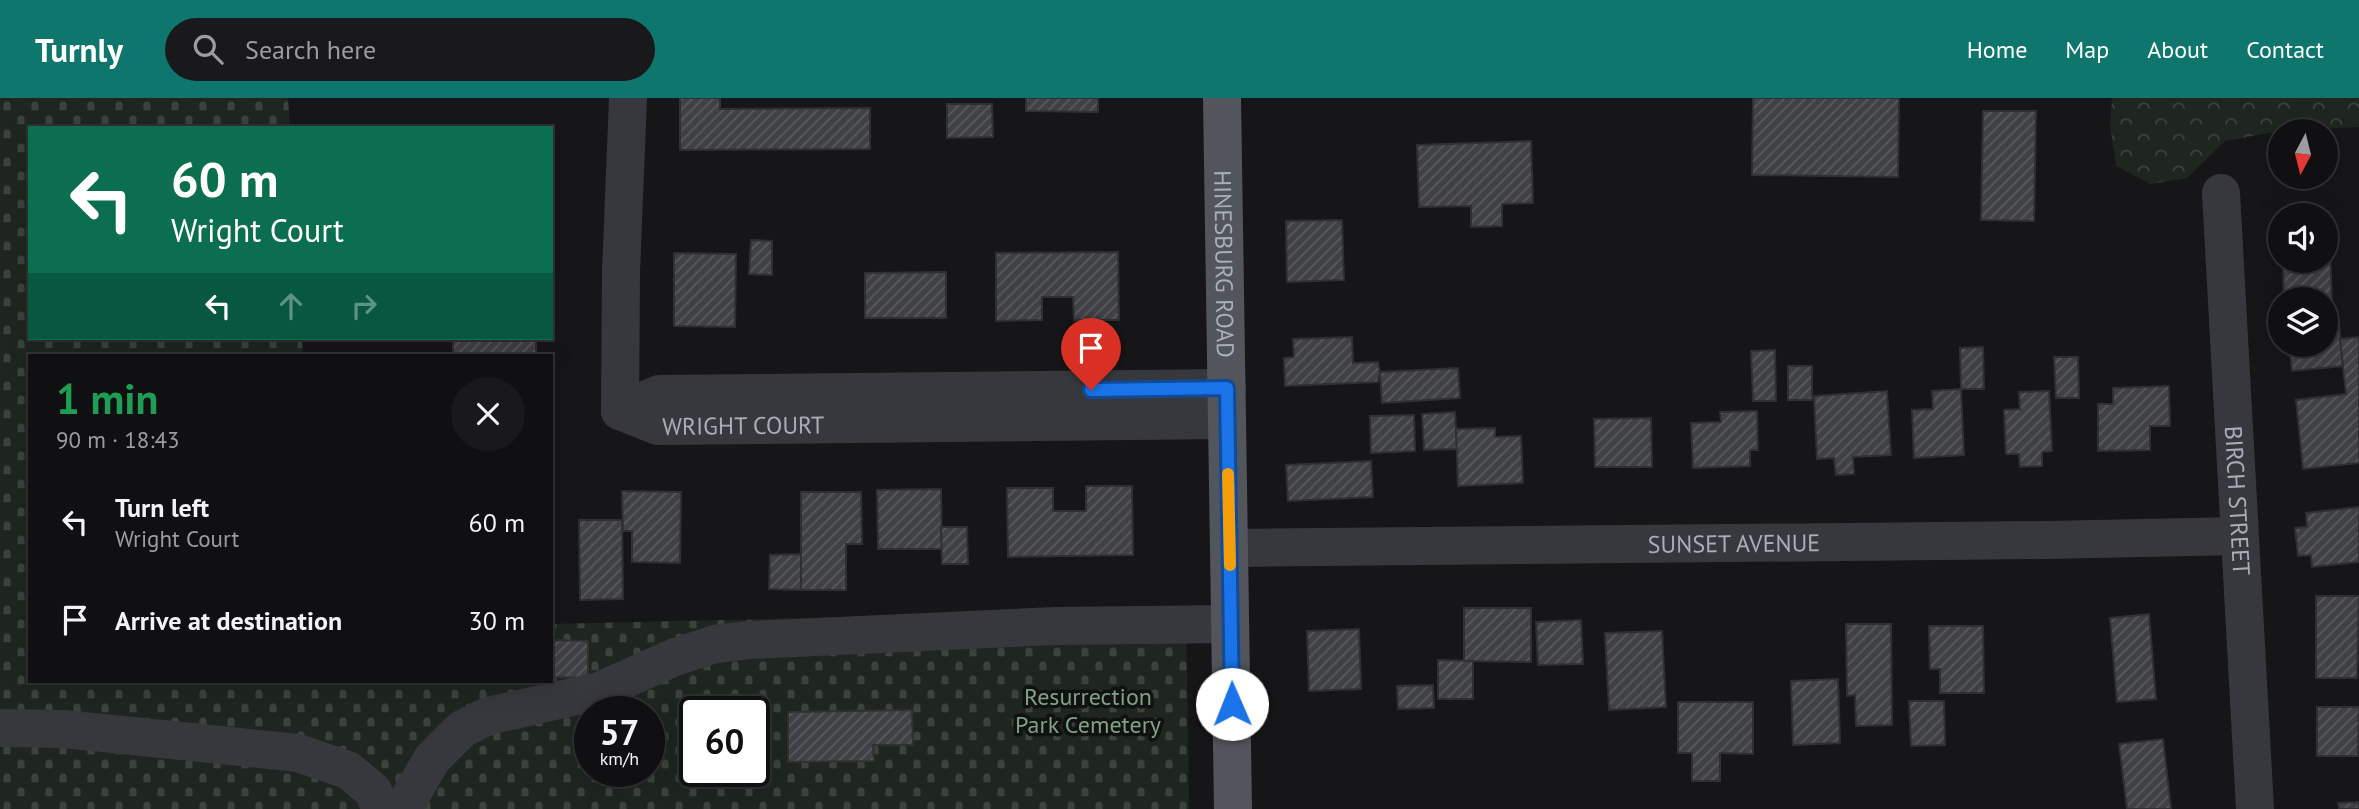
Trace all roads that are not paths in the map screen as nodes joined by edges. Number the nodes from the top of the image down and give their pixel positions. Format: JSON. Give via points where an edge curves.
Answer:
{"nodes":[{"id":1,"x":628,"y":98,"type":"edge"},
{"id":2,"x":1222,"y":98,"type":"edge"},
{"id":3,"x":2221,"y":193,"type":"dead end"},
{"id":4,"x":1227,"y":404,"type":"junction"},
{"id":5,"x":2238,"y":536,"type":"junction"},
{"id":6,"x":1230,"y":548,"type":"junction"},
{"id":7,"x":1230,"y":625,"type":"junction"},
{"id":8,"x":0,"y":728,"type":"edge"},
{"id":9,"x":381,"y":809,"type":"edge"},
{"id":10,"x":403,"y":809,"type":"edge"},
{"id":11,"x":1233,"y":809,"type":"edge"},
{"id":12,"x":2255,"y":809,"type":"edge"}],
"edges":[{"from":1,"to":4,"type":"street","name":"WRIGHT COURT","via":[[620,411],[658,426]]},
{"from":2,"to":4,"type":"main road","name":"HINESBURG ROAD"},
{"from":3,"to":5,"type":"street","name":"BIRCH STREET"},
{"from":4,"to":6,"type":"main road","name":"HINESBURG ROAD"},
{"from":5,"to":6,"type":"street","name":"SUNSET AVENUE"},
{"from":5,"to":12,"type":"street","name":"BIRCH STREET"},
{"from":6,"to":7,"type":"main road","name":"HINESBURG ROAD"},
{"from":7,"to":10,"type":"street","via":[[1056,626],[715,644],[599,691],[488,716],[462,729],[432,759]]},
{"from":7,"to":11,"type":"main road","name":"HINESBURG ROAD"},
{"from":8,"to":9,"type":"street","via":[[64,729],[298,753],[348,770],[373,791]]}]}
